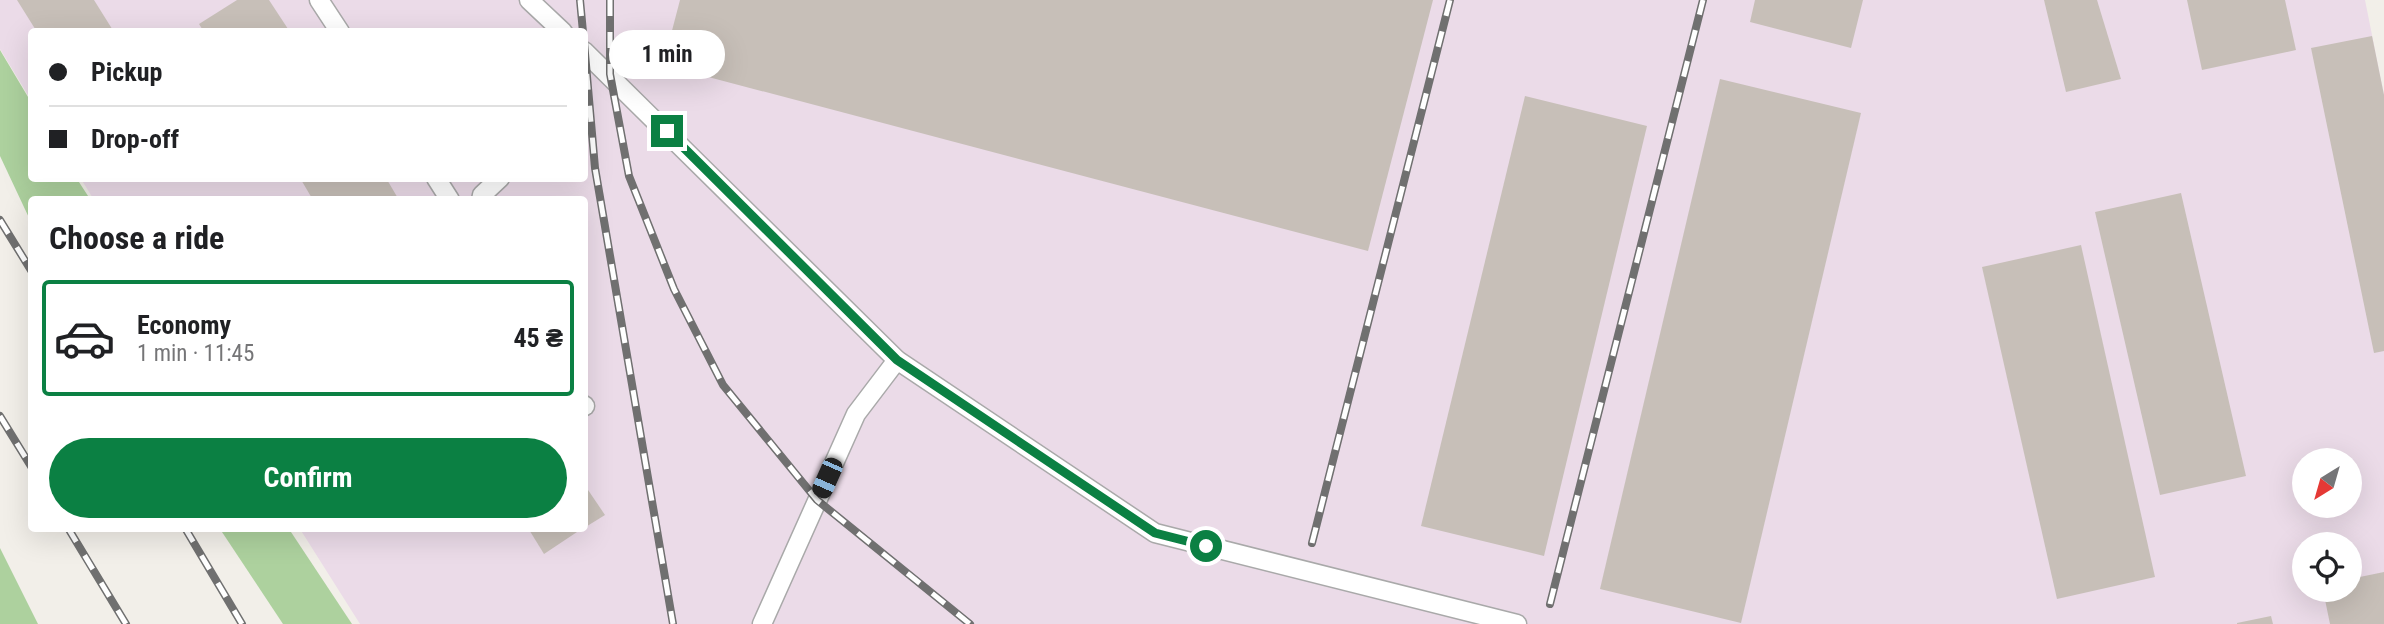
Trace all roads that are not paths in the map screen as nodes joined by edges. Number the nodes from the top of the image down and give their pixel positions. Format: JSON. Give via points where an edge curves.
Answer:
{"nodes":[{"id":1,"x":319,"y":0,"type":"edge"},
{"id":2,"x":529,"y":0,"type":"edge"},
{"id":3,"x":337,"y":28,"type":"edge"},
{"id":4,"x":559,"y":28,"type":"edge"},
{"id":5,"x":589,"y":55,"type":"edge"},
{"id":6,"x":496,"y":182,"type":"edge"},
{"id":7,"x":482,"y":196,"type":"edge"},
{"id":8,"x":897,"y":360,"type":"junction"},
{"id":9,"x":762,"y":624,"type":"edge"},
{"id":10,"x":1517,"y":624,"type":"edge"}],
"edges":[{"from":1,"to":3,"type":"lane"},
{"from":2,"to":4,"type":"lane"},
{"from":5,"to":8,"type":"lane"},
{"from":6,"to":7,"type":"lane"},
{"from":8,"to":9,"type":"lane","via":[[856,414]]},
{"from":8,"to":10,"type":"lane","via":[[1155,533]]}]}
